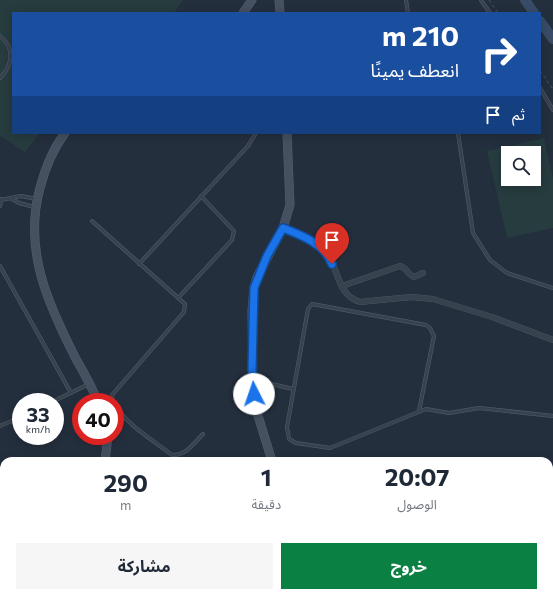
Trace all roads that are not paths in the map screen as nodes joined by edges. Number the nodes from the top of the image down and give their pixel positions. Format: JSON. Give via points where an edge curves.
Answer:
{"nodes":[{"id":1,"x":252,"y":0,"type":"edge"},
{"id":2,"x":279,"y":0,"type":"edge"},
{"id":3,"x":406,"y":0,"type":"edge"},
{"id":4,"x":481,"y":0,"type":"edge"},
{"id":5,"x":246,"y":12,"type":"edge"},
{"id":6,"x":280,"y":12,"type":"edge"},
{"id":7,"x":408,"y":12,"type":"edge"},
{"id":8,"x":489,"y":12,"type":"edge"},
{"id":9,"x":0,"y":36,"type":"edge"},
{"id":10,"x":0,"y":78,"type":"edge"},
{"id":11,"x":541,"y":90,"type":"edge"},
{"id":12,"x":553,"y":110,"type":"edge"},
{"id":13,"x":64,"y":134,"type":"edge"},
{"id":14,"x":255,"y":134,"type":"edge"},
{"id":15,"x":287,"y":134,"type":"edge"},
{"id":16,"x":458,"y":134,"type":"edge"},
{"id":17,"x":202,"y":196,"type":"junction"},
{"id":18,"x":12,"y":198,"type":"junction"},
{"id":19,"x":1,"y":199,"type":"edge"},
{"id":20,"x":37,"y":203,"type":"junction"},
{"id":21,"x":0,"y":206,"type":"edge"},
{"id":22,"x":92,"y":221,"type":"dead end"},
{"id":23,"x":283,"y":228,"type":"junction"},
{"id":24,"x":139,"y":264,"type":"junction"},
{"id":25,"x":0,"y":266,"type":"edge"},
{"id":26,"x":423,"y":272,"type":"dead end"},
{"id":27,"x":342,"y":286,"type":"junction"},
{"id":28,"x":553,"y":288,"type":"edge"},
{"id":29,"x":178,"y":298,"type":"junction"},
{"id":30,"x":553,"y":340,"type":"edge"},
{"id":31,"x":252,"y":379,"type":"junction"},
{"id":32,"x":89,"y":384,"type":"junction"},
{"id":33,"x":293,"y":389,"type":"junction"},
{"id":34,"x":71,"y":393,"type":"junction"},
{"id":35,"x":94,"y":393,"type":"edge"},
{"id":36,"x":114,"y":393,"type":"edge"},
{"id":37,"x":64,"y":396,"type":"edge"},
{"id":38,"x":419,"y":411,"type":"junction"},
{"id":39,"x":124,"y":416,"type":"edge"},
{"id":40,"x":553,"y":416,"type":"edge"},
{"id":41,"x":12,"y":421,"type":"edge"},
{"id":42,"x":0,"y":426,"type":"edge"},
{"id":43,"x":203,"y":434,"type":"dead end"},
{"id":44,"x":107,"y":445,"type":"edge"},
{"id":45,"x":105,"y":457,"type":"edge"},
{"id":46,"x":271,"y":457,"type":"edge"}],
"edges":[{"from":1,"to":5,"type":"street"},
{"from":2,"to":6,"type":"street"},
{"from":3,"to":7,"type":"lane"},
{"from":4,"to":8,"type":"lane"},
{"from":9,"to":10,"type":"lane","via":[[10,48],[10,63]]},
{"from":11,"to":12,"type":"lane"},
{"from":13,"to":20,"type":"street","via":[[50,161]]},
{"from":14,"to":17,"type":"lane","via":[[248,146]]},
{"from":15,"to":23,"type":"street","via":[[290,204]]},
{"from":16,"to":28,"type":"lane","via":[[473,233],[477,240],[490,260],[507,273]]},
{"from":17,"to":24,"type":"lane"},
{"from":17,"to":29,"type":"lane","via":[[235,234]]},
{"from":18,"to":19,"type":"lane"},
{"from":18,"to":20,"type":"lane","via":[[19,203]]},
{"from":18,"to":20,"type":"lane","via":[[21,196]]},
{"from":19,"to":21,"type":"lane"},
{"from":20,"to":32,"type":"street","via":[[33,225],[40,277],[47,299]]},
{"from":22,"to":24,"type":"lane"},
{"from":23,"to":27,"type":"street","via":[[324,249]]},
{"from":23,"to":31,"type":"street","via":[[264,261],[254,288]]},
{"from":24,"to":29,"type":"lane"},
{"from":25,"to":34,"type":"lane"},
{"from":26,"to":27,"type":"street","via":[[414,277],[400,266]]},
{"from":27,"to":30,"type":"street","via":[[348,297],[360,302],[427,298],[492,317]]},
{"from":29,"to":36,"type":"lane","via":[[185,304],[184,312]]},
{"from":31,"to":33,"type":"lane"},
{"from":31,"to":46,"type":"street","via":[[256,409]]},
{"from":32,"to":34,"type":"lane"},
{"from":32,"to":35,"type":"street"},
{"from":33,"to":38,"type":"lane","via":[[287,435],[296,443],[319,448],[341,445]]},
{"from":33,"to":38,"type":"lane","via":[[308,309],[312,304],[317,304],[426,325],[430,328],[434,336]]},
{"from":34,"to":37,"type":"lane"},
{"from":38,"to":40,"type":"lane","via":[[426,409],[449,413],[479,408]]},
{"from":39,"to":43,"type":"lane","via":[[134,428],[145,433],[172,454],[182,454]]},
{"from":41,"to":42,"type":"lane"},
{"from":44,"to":45,"type":"street"}]}
